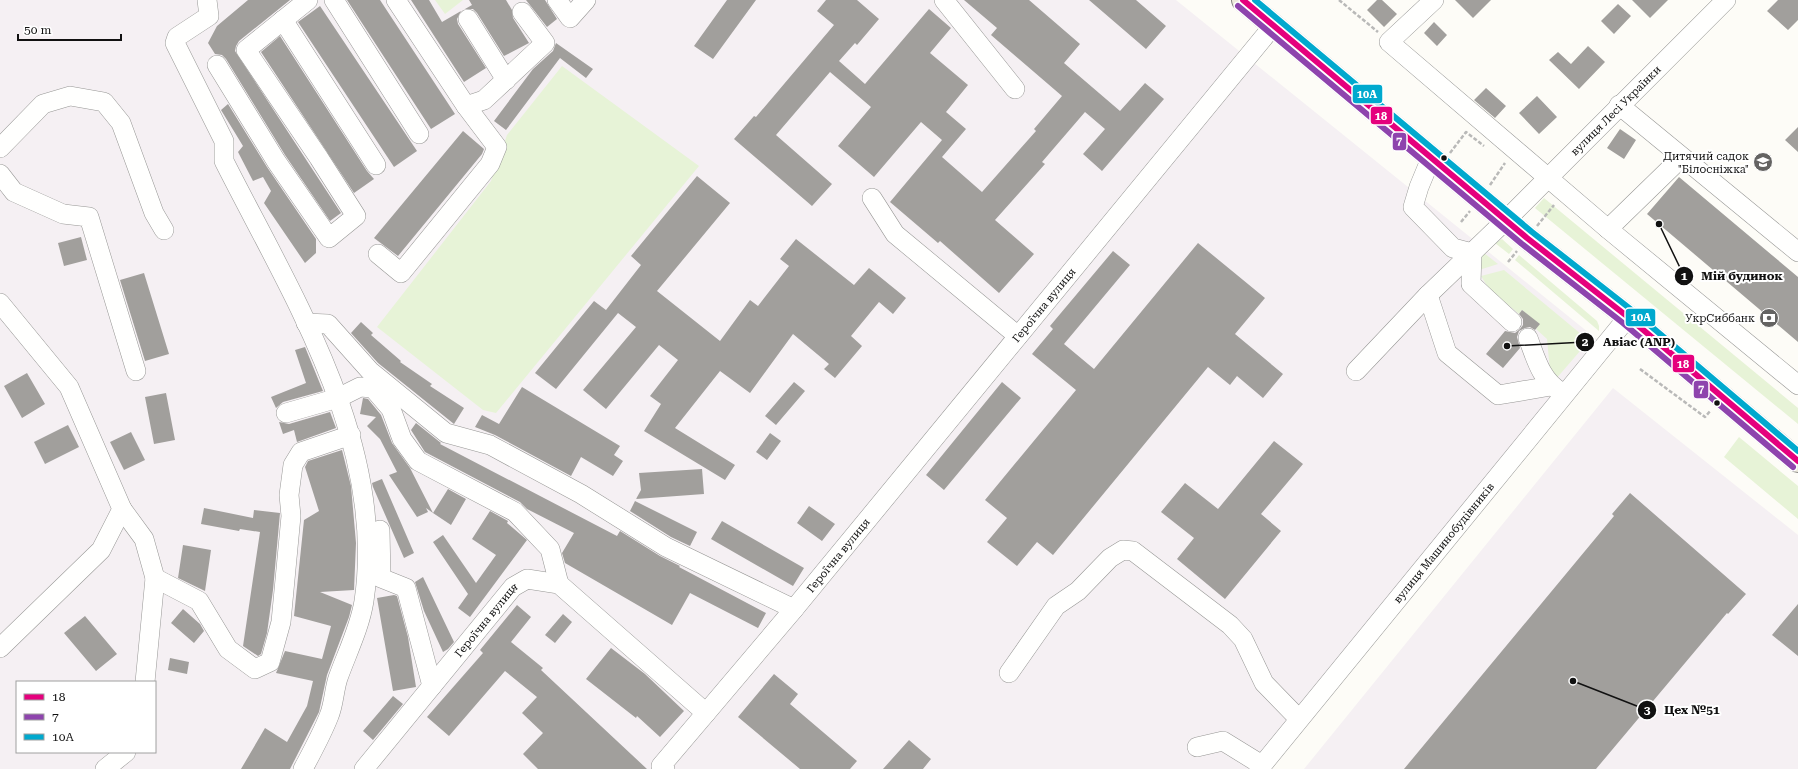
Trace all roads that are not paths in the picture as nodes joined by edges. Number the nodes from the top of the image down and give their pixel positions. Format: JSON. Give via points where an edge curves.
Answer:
{"nodes":[{"id":1,"x":207,"y":0,"type":"edge"},
{"id":2,"x":308,"y":0,"type":"edge"},
{"id":3,"x":334,"y":0,"type":"edge"},
{"id":4,"x":396,"y":0,"type":"edge"},
{"id":5,"x":557,"y":0,"type":"edge"},
{"id":6,"x":586,"y":0,"type":"edge"},
{"id":7,"x":944,"y":0,"type":"edge"},
{"id":8,"x":1243,"y":0,"type":"edge"},
{"id":9,"x":1434,"y":0,"type":"edge"},
{"id":10,"x":1726,"y":0,"type":"edge"},
{"id":11,"x":522,"y":12,"type":"dead end"},
{"id":12,"x":468,"y":19,"type":"dead end"},
{"id":13,"x":283,"y":20,"type":"junction"},
{"id":14,"x":1273,"y":26,"type":"junction"},
{"id":15,"x":217,"y":65,"type":"dead end"},
{"id":16,"x":506,"y":80,"type":"junction"},
{"id":17,"x":1015,"y":89,"type":"dead end"},
{"id":18,"x":1619,"y":105,"type":"junction"},
{"id":19,"x":466,"y":106,"type":"junction"},
{"id":20,"x":419,"y":134,"type":"dead end"},
{"id":21,"x":0,"y":148,"type":"edge"},
{"id":22,"x":1681,"y":158,"type":"junction"},
{"id":23,"x":1435,"y":162,"type":"junction"},
{"id":24,"x":376,"y":165,"type":"dead end"},
{"id":25,"x":0,"y":174,"type":"edge"},
{"id":26,"x":1548,"y":176,"type":"junction"},
{"id":27,"x":872,"y":198,"type":"dead end"},
{"id":28,"x":1506,"y":220,"type":"junction"},
{"id":29,"x":1608,"y":229,"type":"junction"},
{"id":30,"x":164,"y":230,"type":"dead end"},
{"id":31,"x":1798,"y":252,"type":"edge"},
{"id":32,"x":1472,"y":253,"type":"junction"},
{"id":33,"x":378,"y":254,"type":"dead end"},
{"id":34,"x":1428,"y":295,"type":"junction"},
{"id":35,"x":0,"y":303,"type":"edge"},
{"id":36,"x":1628,"y":317,"type":"junction"},
{"id":37,"x":1512,"y":322,"type":"dead end"},
{"id":38,"x":306,"y":323,"type":"junction"},
{"id":39,"x":1018,"y":336,"type":"junction"},
{"id":40,"x":1528,"y":338,"type":"dead end"},
{"id":41,"x":136,"y":371,"type":"dead end"},
{"id":42,"x":1356,"y":371,"type":"dead end"},
{"id":43,"x":1798,"y":385,"type":"edge"},
{"id":44,"x":1557,"y":390,"type":"junction"},
{"id":45,"x":338,"y":398,"type":"junction"},
{"id":46,"x":286,"y":413,"type":"dead end"},
{"id":47,"x":351,"y":435,"type":"junction"},
{"id":48,"x":1798,"y":462,"type":"edge"},
{"id":49,"x":122,"y":510,"type":"junction"},
{"id":50,"x":380,"y":530,"type":"dead end"},
{"id":51,"x":155,"y":578,"type":"junction"},
{"id":52,"x":560,"y":584,"type":"junction"},
{"id":53,"x":794,"y":609,"type":"junction"},
{"id":54,"x":0,"y":648,"type":"edge"},
{"id":55,"x":1009,"y":673,"type":"dead end"},
{"id":56,"x":145,"y":681,"type":"edge"},
{"id":57,"x":432,"y":686,"type":"junction"},
{"id":58,"x":706,"y":713,"type":"junction"},
{"id":59,"x":1299,"y":719,"type":"junction"},
{"id":60,"x":1197,"y":747,"type":"dead end"},
{"id":61,"x":125,"y":753,"type":"edge"},
{"id":62,"x":1260,"y":767,"type":"edge"},
{"id":63,"x":105,"y":769,"type":"edge"},
{"id":64,"x":304,"y":769,"type":"edge"},
{"id":65,"x":364,"y":769,"type":"edge"},
{"id":66,"x":665,"y":769,"type":"edge"}],
"edges":[{"from":1,"to":38,"type":"street","via":[[209,16],[177,37],[175,43],[224,141],[224,161]]},
{"from":2,"to":13,"type":"street"},
{"from":3,"to":20,"type":"street"},
{"from":4,"to":19,"type":"street"},
{"from":5,"to":6,"type":"street","via":[[570,18]]},
{"from":7,"to":17,"type":"street"},
{"from":8,"to":14,"type":"main road"},
{"from":9,"to":26,"type":"street","via":[[1389,42]]},
{"from":10,"to":18,"type":"street","name":"вулиця Лесі Українки"},
{"from":11,"to":16,"type":"street","via":[[545,43]]},
{"from":12,"to":16,"type":"street"},
{"from":13,"to":15,"type":"street","via":[[246,50],[356,216],[329,238],[276,161]]},
{"from":13,"to":24,"type":"street"},
{"from":14,"to":23,"type":"main road"},
{"from":14,"to":39,"type":"street","name":"Героїчна вулиця"},
{"from":16,"to":19,"type":"street","via":[[484,100]]},
{"from":18,"to":22,"type":"street"},
{"from":18,"to":26,"type":"street","name":"вулиця Лесі Українки"},
{"from":19,"to":33,"type":"street","via":[[497,147],[490,164],[401,273]]},
{"from":21,"to":30,"type":"street","via":[[43,104],[70,96],[104,102],[121,123],[154,213]]},
{"from":22,"to":29,"type":"street"},
{"from":22,"to":31,"type":"street"},
{"from":23,"to":28,"type":"main road"},
{"from":23,"to":32,"type":"street","via":[[1419,187],[1413,207],[1453,248]]},
{"from":25,"to":41,"type":"street","via":[[14,192],[63,214],[89,217]]},
{"from":26,"to":28,"type":"street","name":"вулиця Лесі Українки"},
{"from":26,"to":29,"type":"street"},
{"from":27,"to":39,"type":"street","via":[[895,234]]},
{"from":28,"to":32,"type":"street","name":"вулиця Лесі Українки"},
{"from":28,"to":36,"type":"main road"},
{"from":29,"to":43,"type":"street"},
{"from":32,"to":34,"type":"street","name":"вулиця Лесі Українки"},
{"from":32,"to":37,"type":"street","via":[[1471,284]]},
{"from":34,"to":42,"type":"street","name":"вулиця Лесі Українки"},
{"from":34,"to":44,"type":"street","via":[[1447,353],[1498,394]]},
{"from":35,"to":49,"type":"street","via":[[69,387]]},
{"from":36,"to":44,"type":"street","name":"вулиця Машинобудівників"},
{"from":36,"to":48,"type":"main road"},
{"from":38,"to":45,"type":"street"},
{"from":38,"to":53,"type":"street","via":[[328,324],[370,371],[446,433],[490,445],[581,494],[666,547]]},
{"from":39,"to":53,"type":"street","name":"Героїчна вулиця"},
{"from":40,"to":44,"type":"street","via":[[1539,367]]},
{"from":44,"to":59,"type":"street","name":"вулиця Машинобудівників"},
{"from":45,"to":46,"type":"street"},
{"from":45,"to":47,"type":"street"},
{"from":45,"to":52,"type":"street","via":[[360,387],[373,388],[392,409],[402,439],[418,461],[515,512],[550,549]]},
{"from":47,"to":51,"type":"street","via":[[301,452],[293,465],[281,622],[270,662],[255,669],[228,648],[199,601]]},
{"from":47,"to":64,"type":"street","via":[[367,519],[364,602],[329,716]]},
{"from":49,"to":51,"type":"street","via":[[144,539]]},
{"from":49,"to":54,"type":"street","via":[[101,550]]},
{"from":50,"to":57,"type":"street","via":[[381,578],[406,588]]},
{"from":51,"to":56,"type":"street"},
{"from":52,"to":57,"type":"street","name":"Героїчна вулиця","via":[[527,579],[513,587]]},
{"from":52,"to":58,"type":"street"},
{"from":53,"to":58,"type":"street","name":"Героїчна вулиця"},
{"from":55,"to":59,"type":"street","via":[[1056,606],[1078,591],[1110,558],[1123,550],[1133,551],[1230,625],[1242,639],[1264,683]]},
{"from":57,"to":65,"type":"street","name":"Героїчна вулиця"},
{"from":58,"to":66,"type":"street","name":"Героїчна вулиця","via":[[661,766]]},
{"from":59,"to":62,"type":"street","name":"вулиця Машинобудівників"},
{"from":60,"to":62,"type":"street","via":[[1223,741]]},
{"from":61,"to":63,"type":"street"}]}
